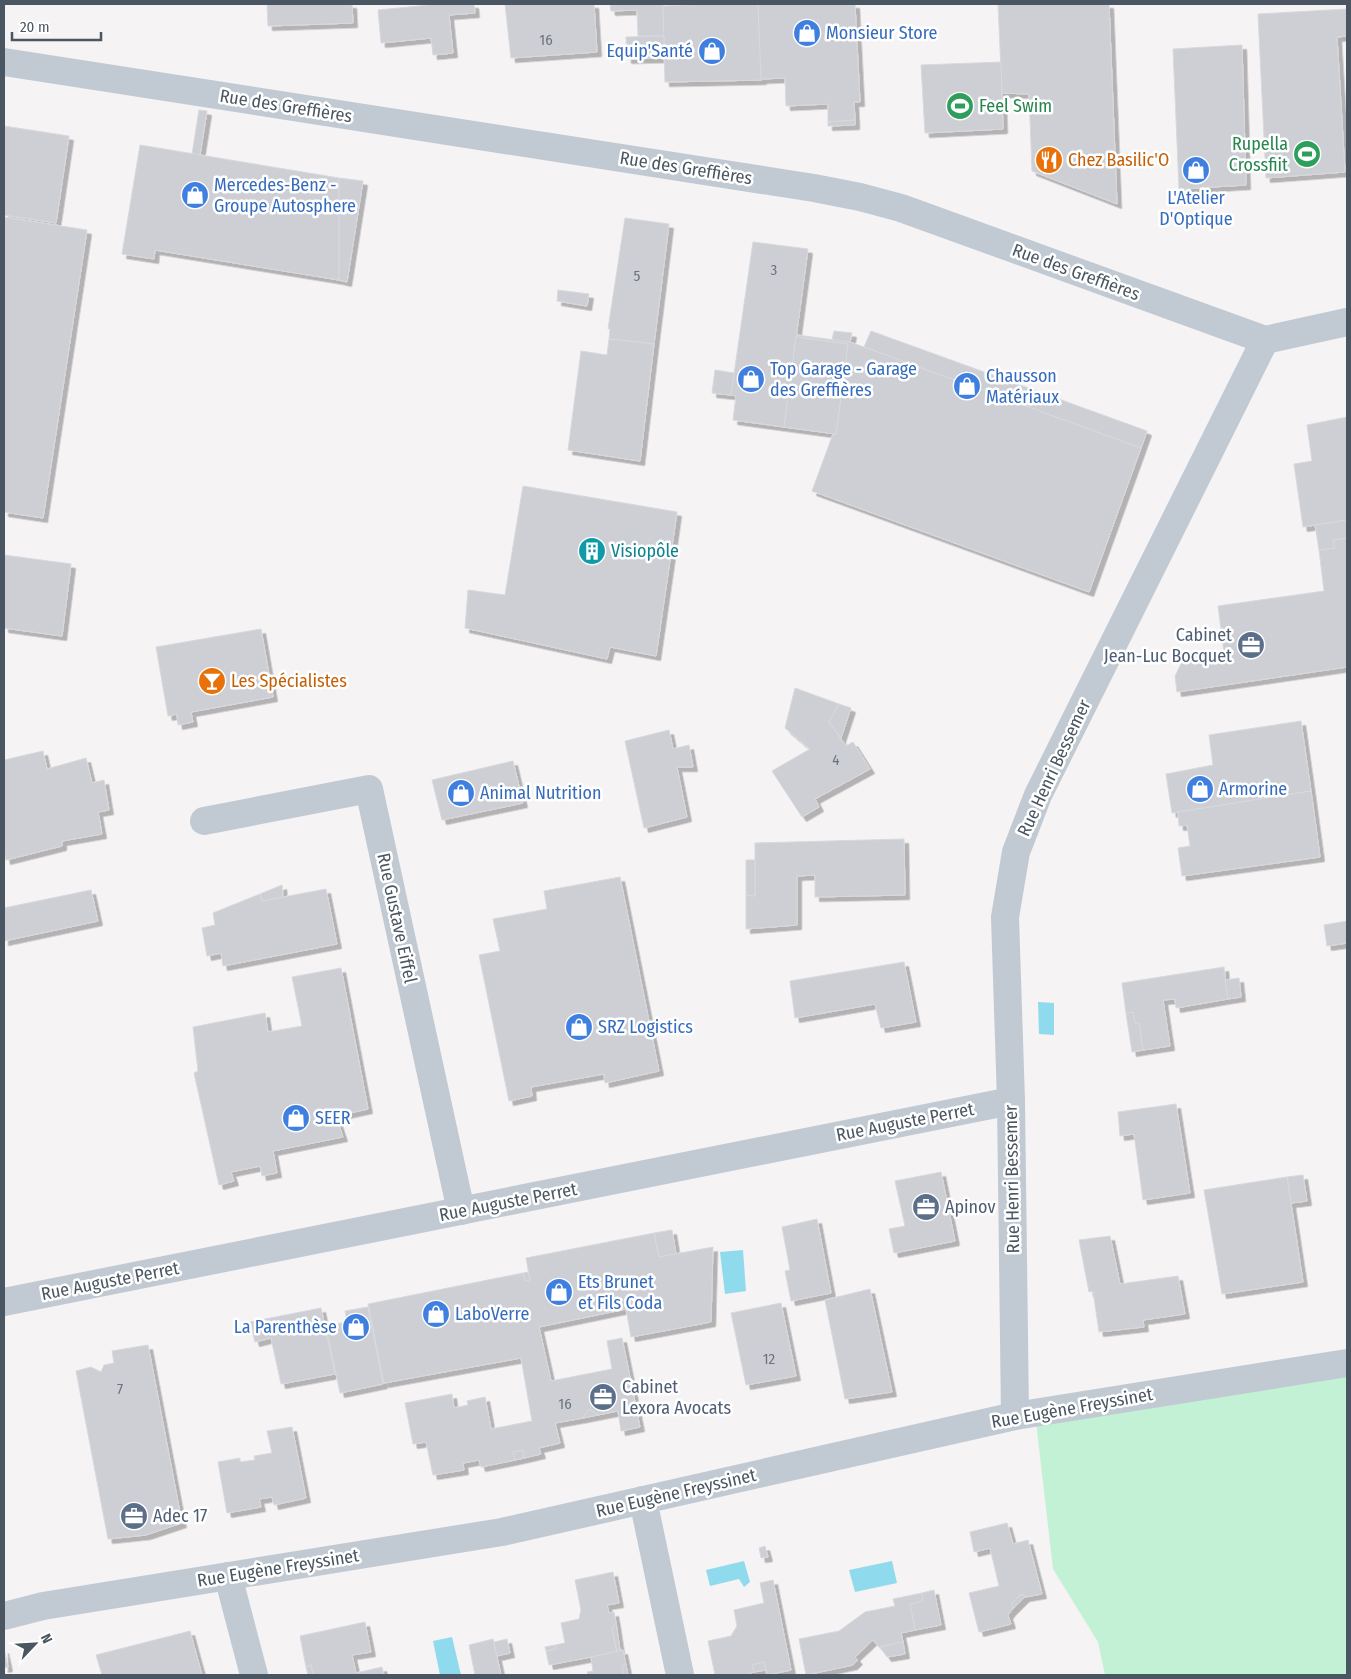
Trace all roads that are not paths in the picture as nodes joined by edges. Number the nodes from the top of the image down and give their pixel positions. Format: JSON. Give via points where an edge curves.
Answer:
{"nodes":[{"id":1,"x":4,"y":62,"type":"edge"},
{"id":2,"x":1347,"y":322,"type":"edge"},
{"id":3,"x":1265,"y":340,"type":"junction"},
{"id":4,"x":204,"y":821,"type":"dead end"},
{"id":5,"x":1011,"y":1101,"type":"junction"},
{"id":6,"x":461,"y":1211,"type":"junction"},
{"id":7,"x":4,"y":1302,"type":"edge"},
{"id":8,"x":1347,"y":1363,"type":"edge"},
{"id":9,"x":1014,"y":1416,"type":"junction"},
{"id":10,"x":643,"y":1500,"type":"junction"},
{"id":11,"x":228,"y":1576,"type":"junction"},
{"id":12,"x":4,"y":1616,"type":"edge"},
{"id":13,"x":254,"y":1675,"type":"edge"},
{"id":14,"x":680,"y":1675,"type":"edge"}],
"edges":[{"from":1,"to":3,"type":"street","name":"Rue des Greffières","via":[[860,197],[901,208]]},
{"from":2,"to":3,"type":"street"},
{"from":3,"to":5,"type":"street","name":"Rue Henri Bessemer","via":[[1038,795],[1016,852],[1005,917]]},
{"from":4,"to":6,"type":"street","name":"Rue Gustave Eiffel","via":[[370,789]]},
{"from":5,"to":6,"type":"street","name":"Rue Auguste Perret"},
{"from":5,"to":9,"type":"street","name":"Rue Henri Bessemer"},
{"from":6,"to":7,"type":"street","name":"Rue Auguste Perret"},
{"from":8,"to":9,"type":"street","name":"Rue Eugène Freyssinet"},
{"from":9,"to":10,"type":"street","name":"Rue Eugène Freyssinet"},
{"from":10,"to":11,"type":"street","name":"Rue Eugène Freyssinet","via":[[502,1532]]},
{"from":10,"to":14,"type":"street"},
{"from":11,"to":12,"type":"street","name":"Rue Eugène Freyssinet","via":[[43,1606]]},
{"from":11,"to":13,"type":"street"}]}
